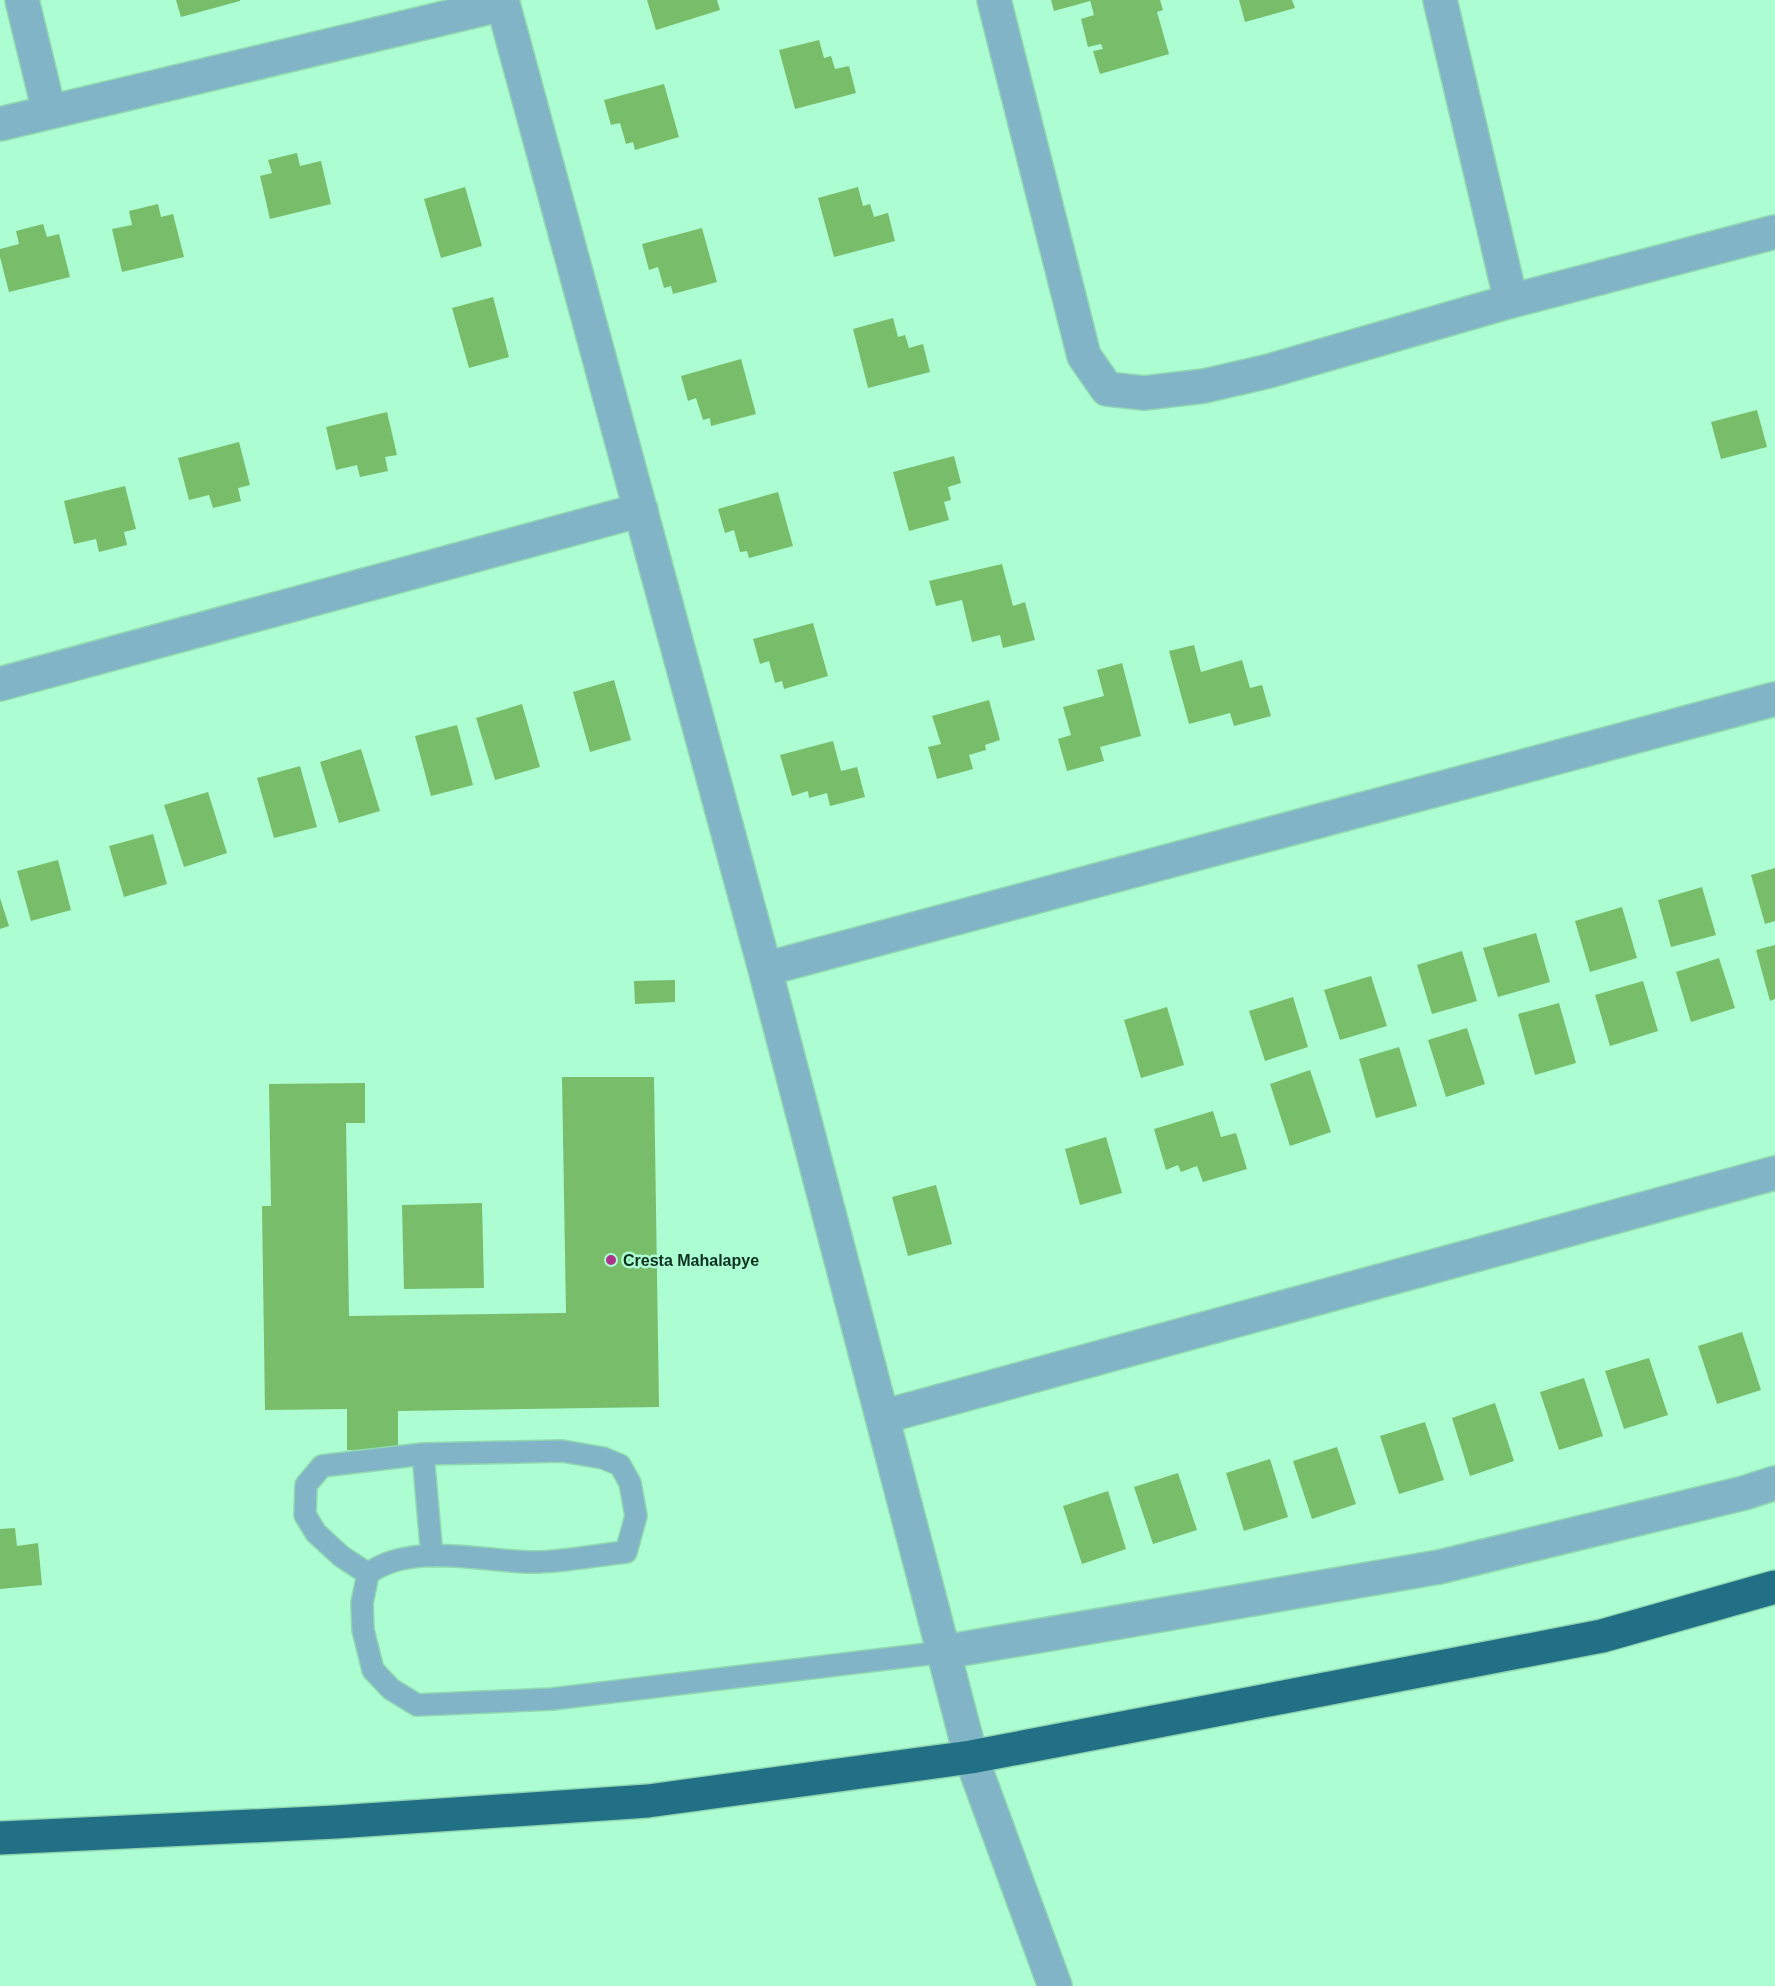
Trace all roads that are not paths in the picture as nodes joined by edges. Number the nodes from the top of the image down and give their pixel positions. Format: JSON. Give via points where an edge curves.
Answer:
{"nodes":[{"id":1,"x":22,"y":0,"type":"edge"},
{"id":2,"x":994,"y":0,"type":"edge"},
{"id":3,"x":1440,"y":0,"type":"edge"},
{"id":4,"x":503,"y":2,"type":"edge"},
{"id":5,"x":49,"y":111,"type":"junction"},
{"id":6,"x":0,"y":124,"type":"edge"},
{"id":7,"x":1775,"y":232,"type":"edge"},
{"id":8,"x":1511,"y":301,"type":"junction"},
{"id":9,"x":641,"y":510,"type":"junction"},
{"id":10,"x":0,"y":684,"type":"edge"},
{"id":11,"x":1775,"y":699,"type":"edge"},
{"id":12,"x":765,"y":969,"type":"junction"},
{"id":13,"x":1775,"y":1173,"type":"edge"},
{"id":14,"x":882,"y":1417,"type":"junction"},
{"id":15,"x":423,"y":1454,"type":"junction"},
{"id":16,"x":1775,"y":1483,"type":"edge"},
{"id":17,"x":432,"y":1556,"type":"junction"},
{"id":18,"x":368,"y":1574,"type":"junction"},
{"id":19,"x":1775,"y":1587,"type":"edge"},
{"id":20,"x":944,"y":1652,"type":"junction"},
{"id":21,"x":971,"y":1756,"type":"junction"},
{"id":22,"x":0,"y":1838,"type":"edge"},
{"id":23,"x":1055,"y":1986,"type":"edge"}],
"edges":[{"from":1,"to":5,"type":"street"},
{"from":2,"to":8,"type":"street","via":[[1084,356],[1107,389],[1144,393],[1204,386]]},
{"from":3,"to":8,"type":"street"},
{"from":4,"to":5,"type":"street"},
{"from":4,"to":9,"type":"street"},
{"from":5,"to":6,"type":"street"},
{"from":7,"to":8,"type":"street"},
{"from":9,"to":10,"type":"street"},
{"from":9,"to":12,"type":"street"},
{"from":11,"to":12,"type":"street"},
{"from":12,"to":14,"type":"street"},
{"from":13,"to":14,"type":"street"},
{"from":14,"to":20,"type":"street"},
{"from":15,"to":17,"type":"lane"},
{"from":15,"to":17,"type":"lane","via":[[562,1451],[603,1458],[620,1465],[630,1483],[636,1516],[626,1552],[532,1563]]},
{"from":15,"to":18,"type":"lane","via":[[322,1467],[306,1485],[305,1515],[316,1533]]},
{"from":16,"to":20,"type":"street","via":[[1439,1567]]},
{"from":17,"to":18,"type":"lane","via":[[380,1564]]},
{"from":18,"to":20,"type":"lane","via":[[362,1603],[363,1630],[372,1670],[391,1689],[417,1705],[552,1699]]},
{"from":19,"to":21,"type":"highway","via":[[1602,1636]]},
{"from":20,"to":21,"type":"street"},
{"from":21,"to":22,"type":"highway","via":[[648,1801],[336,1822]]},
{"from":21,"to":23,"type":"street"}]}
